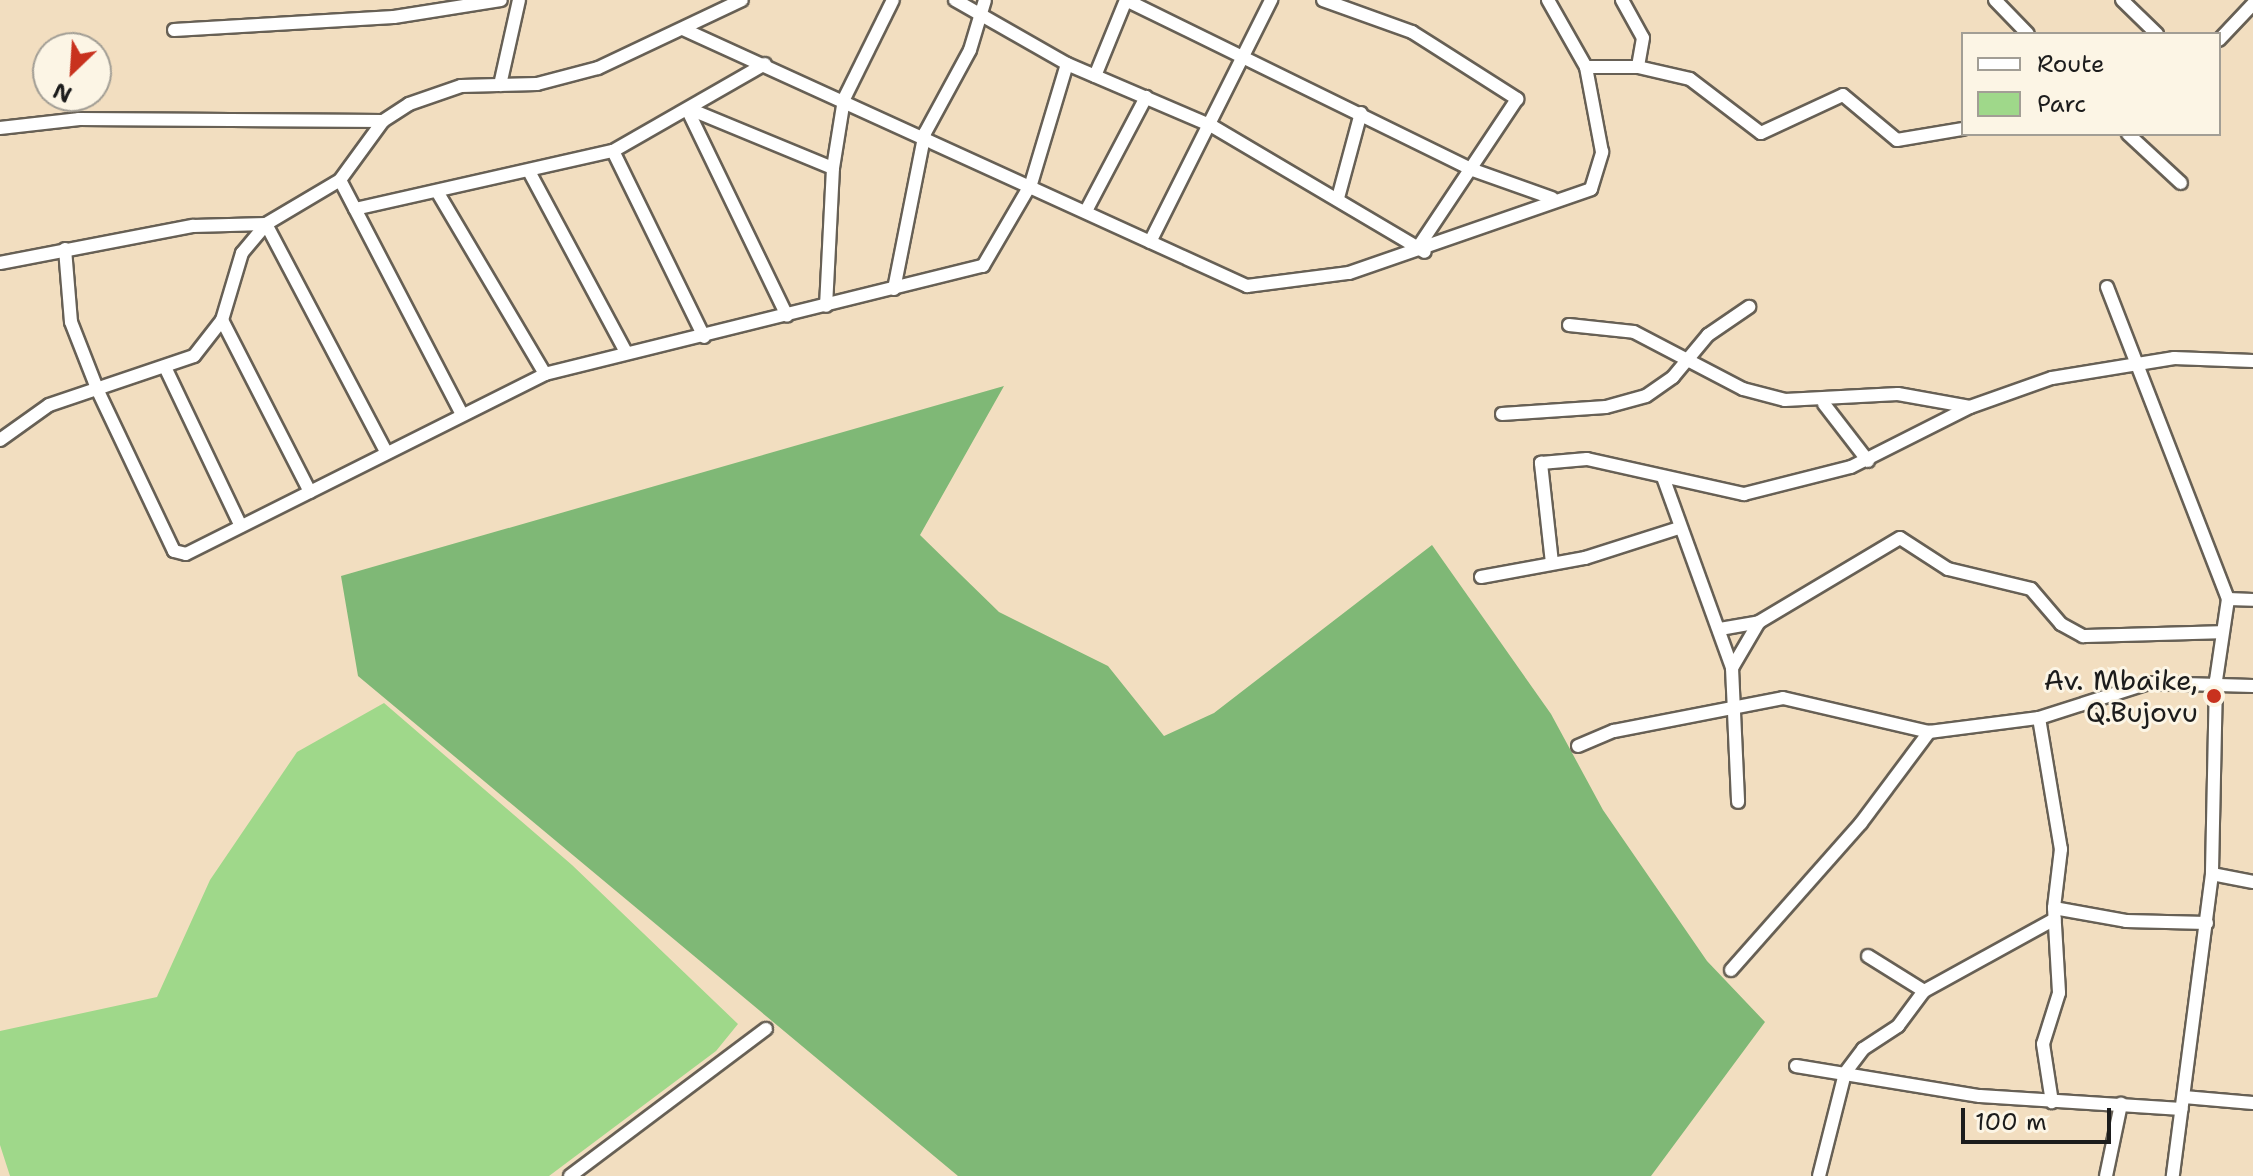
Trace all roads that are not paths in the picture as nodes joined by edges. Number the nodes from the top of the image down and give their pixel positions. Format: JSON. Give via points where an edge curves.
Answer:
{"nodes":[{"id":1,"x":501,"y":0,"type":"edge"},
{"id":2,"x":519,"y":0,"type":"edge"},
{"id":3,"x":742,"y":0,"type":"edge"},
{"id":4,"x":893,"y":0,"type":"edge"},
{"id":5,"x":955,"y":0,"type":"edge"},
{"id":6,"x":985,"y":0,"type":"edge"},
{"id":7,"x":1126,"y":0,"type":"edge"},
{"id":8,"x":1271,"y":0,"type":"edge"},
{"id":9,"x":1323,"y":0,"type":"edge"},
{"id":10,"x":1548,"y":0,"type":"edge"},
{"id":11,"x":1622,"y":0,"type":"edge"},
{"id":12,"x":1995,"y":0,"type":"edge"},
{"id":13,"x":2122,"y":0,"type":"edge"},
{"id":14,"x":2251,"y":4,"type":"edge"},
{"id":15,"x":982,"y":15,"type":"junction"},
{"id":16,"x":683,"y":29,"type":"junction"},
{"id":17,"x":174,"y":30,"type":"dead end"},
{"id":18,"x":2026,"y":32,"type":"edge"},
{"id":19,"x":2155,"y":32,"type":"edge"},
{"id":20,"x":2221,"y":38,"type":"edge"},
{"id":21,"x":1245,"y":53,"type":"junction"},
{"id":22,"x":765,"y":64,"type":"junction"},
{"id":23,"x":1067,"y":64,"type":"junction"},
{"id":24,"x":1586,"y":67,"type":"junction"},
{"id":25,"x":1638,"y":67,"type":"junction"},
{"id":26,"x":1095,"y":76,"type":"junction"},
{"id":27,"x":500,"y":85,"type":"junction"},
{"id":28,"x":1146,"y":97,"type":"junction"},
{"id":29,"x":844,"y":99,"type":"junction"},
{"id":30,"x":690,"y":112,"type":"junction"},
{"id":31,"x":1361,"y":113,"type":"junction"},
{"id":32,"x":383,"y":121,"type":"junction"},
{"id":33,"x":1212,"y":126,"type":"junction"},
{"id":34,"x":0,"y":128,"type":"edge"},
{"id":35,"x":1961,"y":129,"type":"edge"},
{"id":36,"x":925,"y":133,"type":"junction"},
{"id":37,"x":2130,"y":136,"type":"edge"},
{"id":38,"x":613,"y":151,"type":"junction"},
{"id":39,"x":833,"y":168,"type":"junction"},
{"id":40,"x":1473,"y":170,"type":"junction"},
{"id":41,"x":531,"y":175,"type":"junction"},
{"id":42,"x":340,"y":180,"type":"junction"},
{"id":43,"x":2181,"y":183,"type":"dead end"},
{"id":44,"x":1031,"y":184,"type":"junction"},
{"id":45,"x":438,"y":193,"type":"junction"},
{"id":46,"x":1338,"y":198,"type":"junction"},
{"id":47,"x":1552,"y":198,"type":"junction"},
{"id":48,"x":355,"y":209,"type":"junction"},
{"id":49,"x":1086,"y":211,"type":"junction"},
{"id":50,"x":266,"y":224,"type":"junction"},
{"id":51,"x":1150,"y":242,"type":"junction"},
{"id":52,"x":65,"y":249,"type":"junction"},
{"id":53,"x":1422,"y":249,"type":"junction"},
{"id":54,"x":0,"y":263,"type":"edge"},
{"id":55,"x":2107,"y":287,"type":"dead end"},
{"id":56,"x":894,"y":289,"type":"junction"},
{"id":57,"x":826,"y":306,"type":"junction"},
{"id":58,"x":1749,"y":307,"type":"dead end"},
{"id":59,"x":787,"y":316,"type":"junction"},
{"id":60,"x":222,"y":320,"type":"junction"},
{"id":61,"x":1569,"y":325,"type":"dead end"},
{"id":62,"x":704,"y":337,"type":"junction"},
{"id":63,"x":626,"y":352,"type":"junction"},
{"id":64,"x":1687,"y":360,"type":"junction"},
{"id":65,"x":2253,"y":361,"type":"edge"},
{"id":66,"x":165,"y":367,"type":"junction"},
{"id":67,"x":2134,"y":368,"type":"junction"},
{"id":68,"x":545,"y":374,"type":"junction"},
{"id":69,"x":98,"y":391,"type":"junction"},
{"id":70,"x":1824,"y":404,"type":"junction"},
{"id":71,"x":1970,"y":407,"type":"junction"},
{"id":72,"x":460,"y":411,"type":"junction"},
{"id":73,"x":1502,"y":414,"type":"dead end"},
{"id":74,"x":0,"y":440,"type":"edge"},
{"id":75,"x":386,"y":452,"type":"junction"},
{"id":76,"x":1868,"y":461,"type":"junction"},
{"id":77,"x":1663,"y":477,"type":"junction"},
{"id":78,"x":310,"y":492,"type":"junction"},
{"id":79,"x":241,"y":526,"type":"junction"},
{"id":80,"x":1679,"y":528,"type":"junction"},
{"id":81,"x":1552,"y":563,"type":"junction"},
{"id":82,"x":1481,"y":577,"type":"dead end"},
{"id":83,"x":2228,"y":599,"type":"junction"},
{"id":84,"x":2253,"y":600,"type":"edge"},
{"id":85,"x":1759,"y":622,"type":"junction"},
{"id":86,"x":1720,"y":629,"type":"junction"},
{"id":87,"x":2222,"y":632,"type":"junction"},
{"id":88,"x":1732,"y":668,"type":"junction"},
{"id":89,"x":2216,"y":680,"type":"junction"},
{"id":90,"x":2253,"y":686,"type":"edge"},
{"id":91,"x":1736,"y":702,"type":"junction"},
{"id":92,"x":2039,"y":718,"type":"junction"},
{"id":93,"x":1929,"y":732,"type":"junction"},
{"id":94,"x":1578,"y":746,"type":"dead end"},
{"id":95,"x":1738,"y":802,"type":"dead end"},
{"id":96,"x":2212,"y":874,"type":"junction"},
{"id":97,"x":2253,"y":882,"type":"edge"},
{"id":98,"x":2054,"y":914,"type":"junction"},
{"id":99,"x":2207,"y":923,"type":"junction"},
{"id":100,"x":1868,"y":956,"type":"dead end"},
{"id":101,"x":1731,"y":970,"type":"dead end"},
{"id":102,"x":1924,"y":991,"type":"junction"},
{"id":103,"x":766,"y":1029,"type":"dead end"},
{"id":104,"x":1796,"y":1066,"type":"dead end"},
{"id":105,"x":1845,"y":1073,"type":"junction"},
{"id":106,"x":2052,"y":1102,"type":"junction"},
{"id":107,"x":2183,"y":1103,"type":"junction"},
{"id":108,"x":2253,"y":1103,"type":"edge"},
{"id":109,"x":2121,"y":1104,"type":"junction"},
{"id":110,"x":570,"y":1176,"type":"edge"},
{"id":111,"x":1819,"y":1176,"type":"edge"},
{"id":112,"x":2106,"y":1176,"type":"edge"},
{"id":113,"x":2173,"y":1176,"type":"edge"}],
"edges":[{"from":1,"to":17,"type":"street","via":[[394,17]]},
{"from":2,"to":27,"type":"street"},
{"from":3,"to":16,"type":"street"},
{"from":4,"to":29,"type":"street"},
{"from":5,"to":15,"type":"street"},
{"from":6,"to":15,"type":"street"},
{"from":7,"to":21,"type":"street"},
{"from":7,"to":26,"type":"street"},
{"from":8,"to":21,"type":"street"},
{"from":9,"to":40,"type":"street","via":[[1412,32],[1513,94],[1515,106]]},
{"from":10,"to":24,"type":"street"},
{"from":11,"to":25,"type":"street","via":[[1643,38]]},
{"from":12,"to":18,"type":"street"},
{"from":13,"to":19,"type":"street"},
{"from":14,"to":20,"type":"street"},
{"from":15,"to":23,"type":"street"},
{"from":15,"to":36,"type":"street"},
{"from":16,"to":22,"type":"street"},
{"from":16,"to":27,"type":"street","via":[[571,77]]},
{"from":21,"to":31,"type":"street"},
{"from":21,"to":33,"type":"street"},
{"from":22,"to":29,"type":"street"},
{"from":22,"to":30,"type":"street"},
{"from":23,"to":26,"type":"street"},
{"from":23,"to":44,"type":"street"},
{"from":24,"to":25,"type":"street"},
{"from":24,"to":47,"type":"street","via":[[1601,165],[1591,189]]},
{"from":25,"to":35,"type":"street","via":[[1690,79],[1761,133],[1843,95],[1897,140]]},
{"from":26,"to":28,"type":"street"},
{"from":27,"to":32,"type":"street","via":[[461,86]]},
{"from":28,"to":33,"type":"street"},
{"from":28,"to":49,"type":"street"},
{"from":29,"to":36,"type":"street"},
{"from":29,"to":39,"type":"street"},
{"from":30,"to":38,"type":"street"},
{"from":30,"to":39,"type":"street"},
{"from":30,"to":59,"type":"street"},
{"from":31,"to":40,"type":"street"},
{"from":31,"to":46,"type":"street"},
{"from":32,"to":34,"type":"street","via":[[79,119]]},
{"from":32,"to":42,"type":"street"},
{"from":33,"to":46,"type":"street"},
{"from":33,"to":51,"type":"street"},
{"from":36,"to":44,"type":"street"},
{"from":36,"to":56,"type":"street"},
{"from":37,"to":43,"type":"street"},
{"from":38,"to":41,"type":"street"},
{"from":38,"to":62,"type":"street"},
{"from":39,"to":57,"type":"street"},
{"from":40,"to":47,"type":"street"},
{"from":40,"to":53,"type":"street"},
{"from":41,"to":45,"type":"street"},
{"from":41,"to":63,"type":"street"},
{"from":42,"to":48,"type":"street"},
{"from":42,"to":50,"type":"street"},
{"from":44,"to":49,"type":"street"},
{"from":44,"to":56,"type":"street","via":[[988,263]]},
{"from":45,"to":48,"type":"street"},
{"from":45,"to":68,"type":"street"},
{"from":46,"to":53,"type":"street"},
{"from":47,"to":53,"type":"street"},
{"from":48,"to":72,"type":"street"},
{"from":49,"to":51,"type":"street"},
{"from":50,"to":52,"type":"street","via":[[193,226]]},
{"from":50,"to":60,"type":"street","via":[[242,253]]},
{"from":50,"to":75,"type":"street"},
{"from":51,"to":53,"type":"street","via":[[1247,286],[1349,273]]},
{"from":52,"to":54,"type":"street"},
{"from":52,"to":69,"type":"street","via":[[71,322]]},
{"from":55,"to":67,"type":"street"},
{"from":56,"to":57,"type":"street"},
{"from":57,"to":59,"type":"street"},
{"from":58,"to":64,"type":"street","via":[[1708,335]]},
{"from":59,"to":62,"type":"street"},
{"from":60,"to":66,"type":"street","via":[[194,356]]},
{"from":60,"to":78,"type":"street"},
{"from":61,"to":64,"type":"street","via":[[1634,332]]},
{"from":62,"to":63,"type":"street"},
{"from":63,"to":68,"type":"street"},
{"from":64,"to":70,"type":"street","via":[[1757,393]]},
{"from":64,"to":73,"type":"street","via":[[1666,384],[1632,401]]},
{"from":65,"to":67,"type":"street","via":[[2174,358]]},
{"from":66,"to":69,"type":"street"},
{"from":66,"to":79,"type":"street"},
{"from":67,"to":71,"type":"street","via":[[2052,378]]},
{"from":67,"to":83,"type":"street"},
{"from":68,"to":72,"type":"street"},
{"from":69,"to":74,"type":"street","via":[[49,405]]},
{"from":69,"to":79,"type":"street","via":[[174,551],[186,554]]},
{"from":70,"to":71,"type":"street","via":[[1885,394]]},
{"from":70,"to":76,"type":"street"},
{"from":71,"to":76,"type":"street"},
{"from":72,"to":75,"type":"street"},
{"from":75,"to":78,"type":"street"},
{"from":76,"to":77,"type":"street","via":[[1731,495]]},
{"from":77,"to":80,"type":"street"},
{"from":77,"to":81,"type":"street","via":[[1587,459],[1541,463]]},
{"from":78,"to":79,"type":"street"},
{"from":80,"to":81,"type":"street"},
{"from":80,"to":86,"type":"street"},
{"from":81,"to":82,"type":"street"},
{"from":83,"to":84,"type":"street"},
{"from":83,"to":87,"type":"street"},
{"from":85,"to":86,"type":"street"},
{"from":85,"to":87,"type":"street","via":[[1900,538],[1948,569],[2031,589],[2061,624],[2083,636]]},
{"from":85,"to":88,"type":"street"},
{"from":86,"to":88,"type":"street"},
{"from":87,"to":89,"type":"street"},
{"from":88,"to":91,"type":"street"},
{"from":89,"to":90,"type":"street"},
{"from":89,"to":92,"type":"street","via":[[2108,691]]},
{"from":89,"to":96,"type":"street"},
{"from":91,"to":93,"type":"street","via":[[1798,699]]},
{"from":91,"to":94,"type":"street","via":[[1703,718],[1614,731]]},
{"from":91,"to":95,"type":"street"},
{"from":92,"to":93,"type":"street"},
{"from":92,"to":98,"type":"street","via":[[2061,849]]},
{"from":93,"to":101,"type":"street","via":[[1861,823]]},
{"from":96,"to":97,"type":"street"},
{"from":96,"to":99,"type":"street"},
{"from":98,"to":99,"type":"street"},
{"from":98,"to":102,"type":"street"},
{"from":98,"to":106,"type":"street","via":[[2059,993],[2043,1044]]},
{"from":99,"to":107,"type":"street"},
{"from":100,"to":102,"type":"street"},
{"from":102,"to":105,"type":"street","via":[[1898,1026],[1870,1043]]},
{"from":103,"to":110,"type":"street"},
{"from":104,"to":105,"type":"street"},
{"from":105,"to":106,"type":"street"},
{"from":105,"to":111,"type":"street"},
{"from":106,"to":109,"type":"street"},
{"from":107,"to":108,"type":"street"},
{"from":107,"to":109,"type":"street"},
{"from":107,"to":113,"type":"street"},
{"from":109,"to":112,"type":"street"}]}
